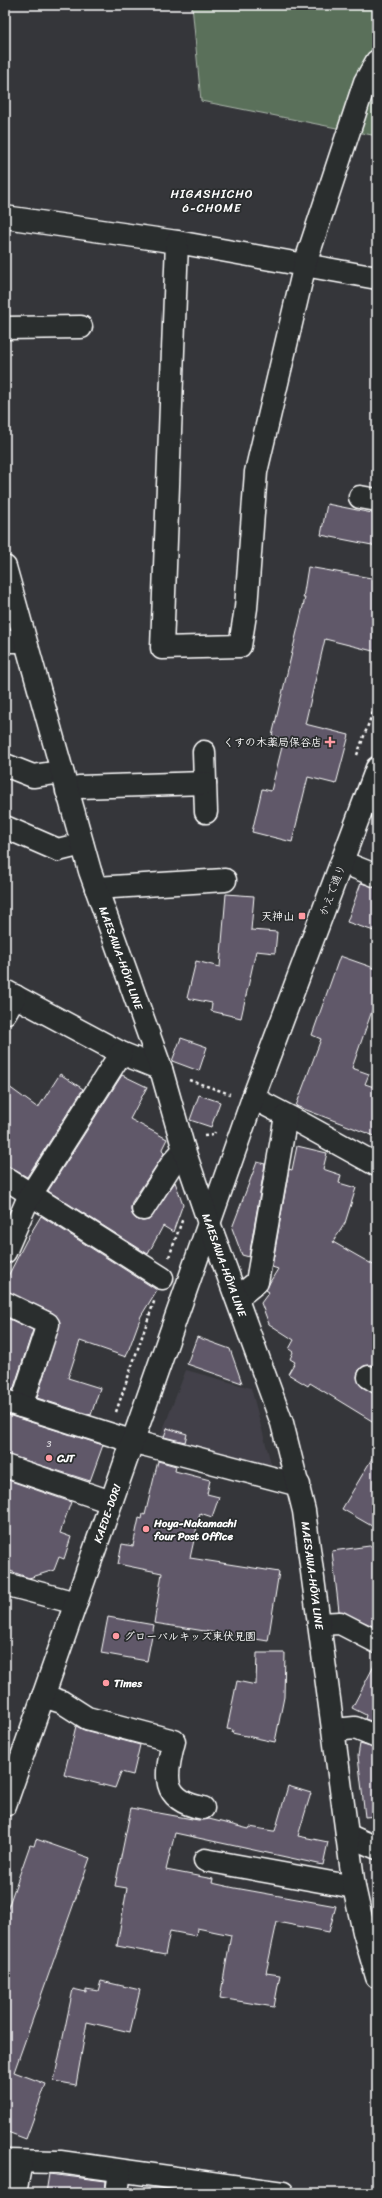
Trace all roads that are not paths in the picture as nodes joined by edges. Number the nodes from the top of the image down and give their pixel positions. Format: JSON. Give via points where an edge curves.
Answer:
{"nodes":[{"id":1,"x":377,"y":61,"type":"edge"},
{"id":2,"x":5,"y":217,"type":"edge"},
{"id":3,"x":177,"y":242,"type":"junction"},
{"id":4,"x":305,"y":264,"type":"junction"},
{"id":5,"x":377,"y":278,"type":"edge"},
{"id":6,"x":81,"y":327,"type":"dead end"},
{"id":7,"x":5,"y":328,"type":"edge"},
{"id":8,"x":5,"y":567,"type":"edge"},
{"id":9,"x":15,"y":641,"type":"edge"},
{"id":10,"x":204,"y":752,"type":"dead end"},
{"id":11,"x":5,"y":765,"type":"edge"},
{"id":12,"x":377,"y":768,"type":"edge"},
{"id":13,"x":64,"y":781,"type":"junction"},
{"id":14,"x":205,"y":783,"type":"junction"},
{"id":15,"x":206,"y":812,"type":"dead end"},
{"id":16,"x":5,"y":827,"type":"edge"},
{"id":17,"x":82,"y":844,"type":"junction"},
{"id":18,"x":342,"y":862,"type":"junction"},
{"id":19,"x":377,"y":876,"type":"edge"},
{"id":20,"x":225,"y":880,"type":"dead end"},
{"id":21,"x":96,"y":888,"type":"junction"},
{"id":22,"x":8,"y":1000,"type":"edge"},
{"id":23,"x":121,"y":1053,"type":"junction"},
{"id":24,"x":161,"y":1070,"type":"junction"},
{"id":25,"x":253,"y":1098,"type":"junction"},
{"id":26,"x":286,"y":1116,"type":"junction"},
{"id":27,"x":192,"y":1143,"type":"junction"},
{"id":28,"x":377,"y":1165,"type":"edge"},
{"id":29,"x":5,"y":1178,"type":"edge"},
{"id":30,"x":5,"y":1192,"type":"edge"},
{"id":31,"x":29,"y":1197,"type":"junction"},
{"id":32,"x":143,"y":1209,"type":"dead end"},
{"id":33,"x":209,"y":1223,"type":"junction"},
{"id":34,"x":5,"y":1252,"type":"edge"},
{"id":35,"x":162,"y":1278,"type":"road end"},
{"id":36,"x":238,"y":1298,"type":"junction"},
{"id":37,"x":5,"y":1303,"type":"edge"},
{"id":38,"x":13,"y":1404,"type":"edge"},
{"id":39,"x":132,"y":1442,"type":"junction"},
{"id":40,"x":5,"y":1466,"type":"edge"},
{"id":41,"x":299,"y":1485,"type":"junction"},
{"id":42,"x":111,"y":1502,"type":"junction"},
{"id":43,"x":5,"y":1584,"type":"edge"},
{"id":44,"x":76,"y":1603,"type":"junction"},
{"id":45,"x":319,"y":1624,"type":"junction"},
{"id":46,"x":377,"y":1642,"type":"edge"},
{"id":47,"x":43,"y":1696,"type":"junction"},
{"id":48,"x":334,"y":1730,"type":"junction"},
{"id":49,"x":377,"y":1737,"type":"edge"},
{"id":50,"x":5,"y":1805,"type":"edge"},
{"id":51,"x":203,"y":1808,"type":"dead end"},
{"id":52,"x":347,"y":1835,"type":"junction"},
{"id":53,"x":377,"y":1848,"type":"edge"},
{"id":54,"x":205,"y":1860,"type":"dead end"},
{"id":55,"x":354,"y":1887,"type":"junction"},
{"id":56,"x":377,"y":1977,"type":"edge"},
{"id":57,"x":13,"y":2162,"type":"edge"},
{"id":58,"x":120,"y":2171,"type":"junction"},
{"id":59,"x":221,"y":2188,"type":"edge"},
{"id":60,"x":15,"y":2193,"type":"edge"},
{"id":61,"x":117,"y":2193,"type":"edge"},
{"id":62,"x":283,"y":2193,"type":"edge"}],
"edges":[{"from":1,"to":4,"type":"street","via":[[365,82]]},
{"from":2,"to":3,"type":"street"},
{"from":3,"to":4,"type":"street"},
{"from":3,"to":4,"type":"street","via":[[162,648],[240,646],[246,608],[256,472]]},
{"from":4,"to":5,"type":"street"},
{"from":6,"to":7,"type":"street"},
{"from":8,"to":9,"type":"street","name":"MAESAWA-HŌYA LINE"},
{"from":9,"to":13,"type":"street","name":"MAESAWA-HŌYA LINE"},
{"from":10,"to":14,"type":"street"},
{"from":11,"to":13,"type":"street","via":[[33,776]]},
{"from":12,"to":18,"type":"street","name":"かえで通り"},
{"from":13,"to":14,"type":"street","via":[[79,787]]},
{"from":13,"to":17,"type":"street","name":"MAESAWA-HŌYA LINE"},
{"from":14,"to":15,"type":"street"},
{"from":16,"to":17,"type":"street","via":[[58,850]]},
{"from":17,"to":21,"type":"street","name":"MAESAWA-HŌYA LINE"},
{"from":18,"to":19,"type":"street"},
{"from":18,"to":25,"type":"street","name":"かえで通り"},
{"from":20,"to":21,"type":"street"},
{"from":21,"to":24,"type":"street","name":"MAESAWA-HŌYA LINE"},
{"from":22,"to":23,"type":"street"},
{"from":23,"to":24,"type":"street"},
{"from":23,"to":31,"type":"street"},
{"from":24,"to":27,"type":"street","name":"MAESAWA-HŌYA LINE"},
{"from":25,"to":26,"type":"street"},
{"from":25,"to":33,"type":"street","name":"KAEDE-DORI"},
{"from":26,"to":28,"type":"street"},
{"from":26,"to":36,"type":"street","via":[[257,1282]]},
{"from":27,"to":32,"type":"street","via":[[173,1162]]},
{"from":27,"to":33,"type":"street","name":"MAESAWA-HŌYA LINE"},
{"from":29,"to":31,"type":"street"},
{"from":30,"to":31,"type":"street"},
{"from":31,"to":34,"type":"street"},
{"from":31,"to":35,"type":"street"},
{"from":33,"to":36,"type":"street","name":"MAESAWA-HŌYA LINE"},
{"from":33,"to":39,"type":"street","name":"KAEDE-DORI"},
{"from":36,"to":41,"type":"street","name":"MAESAWA-HŌYA LINE","via":[[282,1423]]},
{"from":37,"to":38,"type":"street","via":[[48,1324]]},
{"from":38,"to":39,"type":"street"},
{"from":39,"to":41,"type":"street"},
{"from":39,"to":42,"type":"street","name":"KAEDE-DORI"},
{"from":40,"to":42,"type":"street"},
{"from":41,"to":45,"type":"street","name":"MAESAWA-HŌYA LINE"},
{"from":42,"to":44,"type":"street","name":"KAEDE-DORI"},
{"from":43,"to":44,"type":"street"},
{"from":44,"to":47,"type":"street","name":"KAEDE-DORI"},
{"from":45,"to":46,"type":"street","via":[[340,1623]]},
{"from":45,"to":48,"type":"street","name":"MAESAWA-HŌYA LINE"},
{"from":47,"to":50,"type":"street","name":"KAEDE-DORI"},
{"from":47,"to":51,"type":"street","via":[[62,1702],[87,1718],[174,1741],[167,1770],[168,1782],[182,1801]]},
{"from":48,"to":49,"type":"street","via":[[355,1728]]},
{"from":48,"to":52,"type":"street","name":"MAESAWA-HŌYA LINE"},
{"from":52,"to":53,"type":"street"},
{"from":52,"to":55,"type":"street","name":"MAESAWA-HŌYA LINE"},
{"from":54,"to":55,"type":"street"},
{"from":55,"to":56,"type":"street","name":"MAESAWA-HŌYA LINE"},
{"from":57,"to":58,"type":"street","via":[[60,2162]]},
{"from":57,"to":60,"type":"street"},
{"from":58,"to":59,"type":"street"},
{"from":58,"to":61,"type":"street"},
{"from":59,"to":62,"type":"street"}]}
